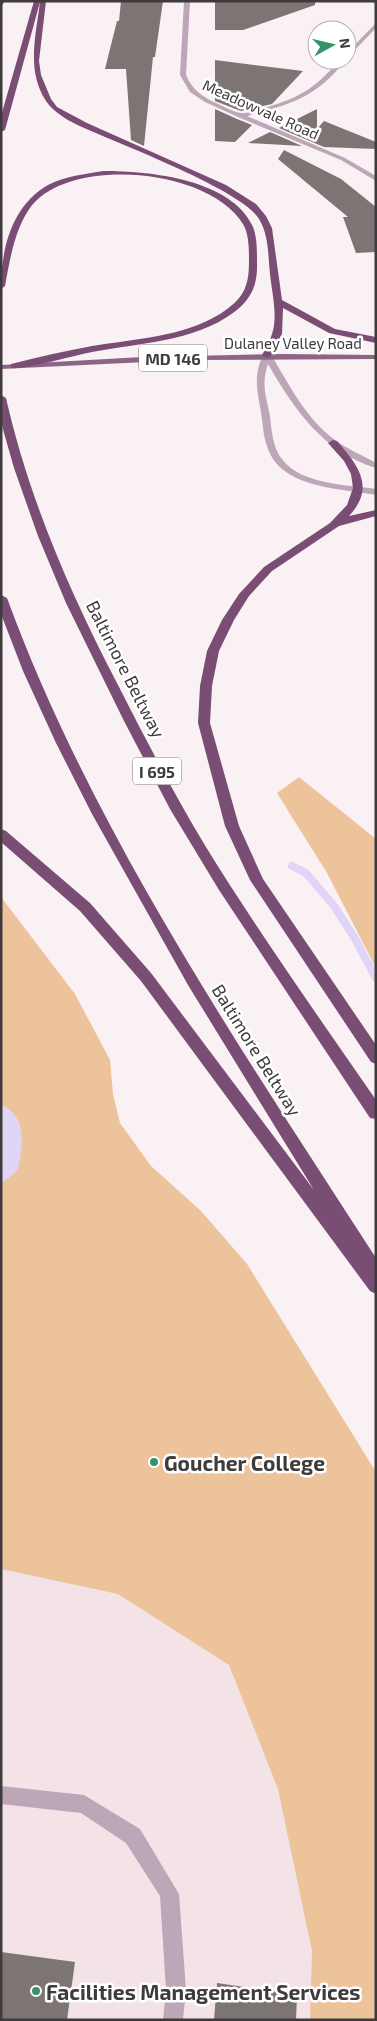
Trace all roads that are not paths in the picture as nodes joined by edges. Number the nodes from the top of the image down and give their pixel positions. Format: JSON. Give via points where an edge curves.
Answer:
{"nodes":[{"id":1,"x":2,"y":1,"type":"edge"},
{"id":2,"x":37,"y":1,"type":"edge"},
{"id":3,"x":43,"y":1,"type":"edge"},
{"id":4,"x":186,"y":1,"type":"edge"},
{"id":5,"x":372,"y":1,"type":"edge"},
{"id":6,"x":376,"y":2,"type":"edge"},
{"id":7,"x":1,"y":5,"type":"edge"},
{"id":8,"x":376,"y":25,"type":"edge"},
{"id":9,"x":357,"y":45,"type":"edge"},
{"id":10,"x":334,"y":70,"type":"edge"},
{"id":11,"x":240,"y":116,"type":"junction"},
{"id":12,"x":1,"y":130,"type":"edge"},
{"id":13,"x":376,"y":170,"type":"edge"},
{"id":14,"x":367,"y":172,"type":"junction"},
{"id":15,"x":376,"y":179,"type":"edge"},
{"id":16,"x":1,"y":286,"type":"edge"},
{"id":17,"x":278,"y":301,"type":"junction"},
{"id":18,"x":376,"y":340,"type":"edge"},
{"id":19,"x":267,"y":355,"type":"junction"},
{"id":20,"x":376,"y":357,"type":"edge"},
{"id":21,"x":14,"y":366,"type":"junction"},
{"id":22,"x":1,"y":367,"type":"edge"},
{"id":23,"x":1,"y":398,"type":"edge"},
{"id":24,"x":333,"y":443,"type":"junction"},
{"id":25,"x":376,"y":466,"type":"edge"},
{"id":26,"x":358,"y":488,"type":"junction"},
{"id":27,"x":376,"y":492,"type":"edge"},
{"id":28,"x":376,"y":513,"type":"edge"},
{"id":29,"x":334,"y":525,"type":"junction"},
{"id":30,"x":1,"y":598,"type":"edge"},
{"id":31,"x":1,"y":834,"type":"edge"},
{"id":32,"x":376,"y":1058,"type":"edge"},
{"id":33,"x":376,"y":1113,"type":"edge"},
{"id":34,"x":376,"y":1273,"type":"edge"},
{"id":35,"x":376,"y":1286,"type":"edge"},
{"id":36,"x":1,"y":1795,"type":"edge"},
{"id":37,"x":173,"y":2020,"type":"edge"}],
"edges":[{"from":1,"to":7,"type":"highway"},
{"from":2,"to":12,"type":"highway"},
{"from":3,"to":17,"type":"highway","via":[[36,61],[48,100],[55,108],[84,125],[223,187],[253,206],[268,228]]},
{"from":4,"to":11,"type":"street","name":"Meadowvale Road","via":[[183,75],[186,84],[207,101]]},
{"from":5,"to":6,"type":"street"},
{"from":8,"to":9,"type":"street"},
{"from":10,"to":11,"type":"street","via":[[310,92]]},
{"from":11,"to":14,"type":"street","name":"Meadowvale Road"},
{"from":13,"to":14,"type":"street"},
{"from":14,"to":15,"type":"street","name":"Meadowvale Road"},
{"from":16,"to":21,"type":"highway","via":[[11,243],[30,203],[42,191],[68,179],[100,173],[151,174],[195,186],[235,208],[248,227],[251,240],[253,278],[249,291],[218,319],[182,332]]},
{"from":17,"to":18,"type":"highway","via":[[318,326]]},
{"from":17,"to":19,"type":"highway","via":[[279,324]]},
{"from":19,"to":20,"type":"main road","name":"Dulaney Valley Road","number":"MD 146"},
{"from":19,"to":21,"type":"main road","name":"Dulaney Valley Road","number":"MD 146"},
{"from":19,"to":24,"type":"street","via":[[303,414]]},
{"from":19,"to":26,"type":"street","via":[[259,380],[275,457],[294,474],[331,485]]},
{"from":21,"to":22,"type":"main road","name":"Dulaney Valley Road","number":"MD 146"},
{"from":23,"to":33,"type":"highway","name":"Baltimore Beltway","number":"I 695","via":[[35,516],[67,596],[118,698],[178,810],[261,945]]},
{"from":24,"to":25,"type":"street"},
{"from":24,"to":26,"type":"highway","via":[[356,474]]},
{"from":26,"to":27,"type":"street"},
{"from":26,"to":29,"type":"highway","via":[[352,506]]},
{"from":28,"to":29,"type":"highway"},
{"from":29,"to":32,"type":"highway","via":[[268,569],[245,594],[213,651],[206,686],[204,723],[232,826],[258,880]]},
{"from":30,"to":34,"type":"highway","name":"Baltimore Beltway","via":[[49,717],[107,831],[188,975]]},
{"from":31,"to":35,"type":"highway","via":[[85,908],[146,977]]},
{"from":36,"to":37,"type":"street","via":[[84,1804],[133,1836],[169,1894],[176,1990]]}]}
